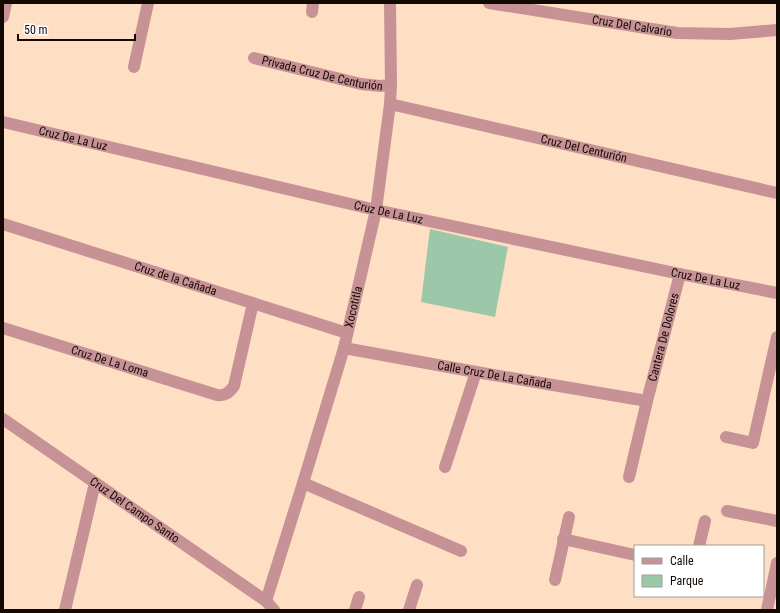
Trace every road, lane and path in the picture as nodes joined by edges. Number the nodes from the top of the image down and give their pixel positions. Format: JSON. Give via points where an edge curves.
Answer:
{"nodes":[{"id":1,"x":6,"y":3,"type":"edge"},
{"id":2,"x":148,"y":3,"type":"edge"},
{"id":3,"x":390,"y":3,"type":"edge"},
{"id":4,"x":489,"y":3,"type":"edge"},
{"id":5,"x":3,"y":17,"type":"edge"},
{"id":6,"x":777,"y":30,"type":"edge"},
{"id":7,"x":254,"y":58,"type":"dead end"},
{"id":8,"x":134,"y":67,"type":"dead end"},
{"id":9,"x":391,"y":85,"type":"junction"},
{"id":10,"x":390,"y":104,"type":"junction"},
{"id":11,"x":3,"y":122,"type":"edge"},
{"id":12,"x":777,"y":193,"type":"edge"},
{"id":13,"x":376,"y":210,"type":"junction"},
{"id":14,"x":3,"y":224,"type":"edge"},
{"id":15,"x":680,"y":274,"type":"junction"},
{"id":16,"x":777,"y":293,"type":"edge"},
{"id":17,"x":253,"y":303,"type":"junction"},
{"id":18,"x":3,"y":328,"type":"edge"},
{"id":19,"x":347,"y":333,"type":"junction"},
{"id":20,"x":777,"y":336,"type":"edge"},
{"id":21,"x":344,"y":348,"type":"junction"},
{"id":22,"x":476,"y":372,"type":"junction"},
{"id":23,"x":647,"y":401,"type":"junction"},
{"id":24,"x":3,"y":419,"type":"edge"},
{"id":25,"x":726,"y":437,"type":"dead end"},
{"id":26,"x":445,"y":467,"type":"dead end"},
{"id":27,"x":629,"y":477,"type":"dead end"},
{"id":28,"x":95,"y":483,"type":"junction"},
{"id":29,"x":303,"y":484,"type":"junction"},
{"id":30,"x":727,"y":511,"type":"dead end"},
{"id":31,"x":569,"y":517,"type":"dead end"},
{"id":32,"x":705,"y":521,"type":"dead end"},
{"id":33,"x":777,"y":521,"type":"edge"},
{"id":34,"x":563,"y":539,"type":"junction"},
{"id":35,"x":699,"y":545,"type":"edge"},
{"id":36,"x":461,"y":551,"type":"dead end"},
{"id":37,"x":634,"y":555,"type":"edge"},
{"id":38,"x":777,"y":567,"type":"edge"},
{"id":39,"x":555,"y":580,"type":"dead end"},
{"id":40,"x":416,"y":585,"type":"dead end"},
{"id":41,"x":768,"y":585,"type":"edge"},
{"id":42,"x":359,"y":597,"type":"dead end"},
{"id":43,"x":270,"y":605,"type":"edge"},
{"id":44,"x":65,"y":610,"type":"edge"},
{"id":45,"x":355,"y":610,"type":"edge"},
{"id":46,"x":409,"y":610,"type":"edge"},
{"id":47,"x":767,"y":610,"type":"edge"}],
"edges":[{"from":1,"to":5,"type":"street"},
{"from":2,"to":8,"type":"street"},
{"from":3,"to":9,"type":"street","name":"Xocotitla"},
{"from":4,"to":6,"type":"street","name":"Cruz Del Calvario","via":[[677,33],[730,34]]},
{"from":7,"to":9,"type":"street","name":"Privada Cruz De Centurión","via":[[361,84]]},
{"from":9,"to":10,"type":"street","name":"Xocotitla"},
{"from":10,"to":12,"type":"street","name":"Cruz Del Centurión"},
{"from":10,"to":13,"type":"street","name":"Xocotitla"},
{"from":11,"to":13,"type":"street","name":"Cruz De La Luz"},
{"from":13,"to":15,"type":"street","name":"Cruz De La Luz"},
{"from":13,"to":19,"type":"street","name":"Xocotitla"},
{"from":14,"to":17,"type":"street","name":"Cruz de la Cañada"},
{"from":15,"to":16,"type":"street","name":"Cruz De La Luz"},
{"from":15,"to":23,"type":"street","name":"Cantera De Dolores"},
{"from":17,"to":18,"type":"street","name":"Cruz De La Loma","via":[[234,386],[223,396]]},
{"from":17,"to":19,"type":"street","name":"Cruz de la Cañada"},
{"from":19,"to":21,"type":"street","name":"Xocotitla"},
{"from":20,"to":25,"type":"street","via":[[753,443]]},
{"from":21,"to":22,"type":"street","name":"Calle Cruz De La Cañada"},
{"from":21,"to":29,"type":"street","name":"Xocotitla"},
{"from":22,"to":23,"type":"street","name":"Calle Cruz De La Cañada"},
{"from":22,"to":26,"type":"street"},
{"from":23,"to":27,"type":"street","name":"Cantera De Dolores"},
{"from":24,"to":28,"type":"street","name":"Cruz Del Campo Santo"},
{"from":28,"to":43,"type":"street","name":"Cruz Del Campo Santo"},
{"from":28,"to":44,"type":"street"},
{"from":29,"to":36,"type":"street"},
{"from":29,"to":43,"type":"street","name":"Xocotitla"},
{"from":30,"to":33,"type":"street"},
{"from":31,"to":34,"type":"street"},
{"from":32,"to":35,"type":"street"},
{"from":34,"to":37,"type":"street"},
{"from":34,"to":39,"type":"street"},
{"from":38,"to":41,"type":"street"},
{"from":40,"to":46,"type":"street"},
{"from":41,"to":47,"type":"street"},
{"from":42,"to":45,"type":"street"}]}
